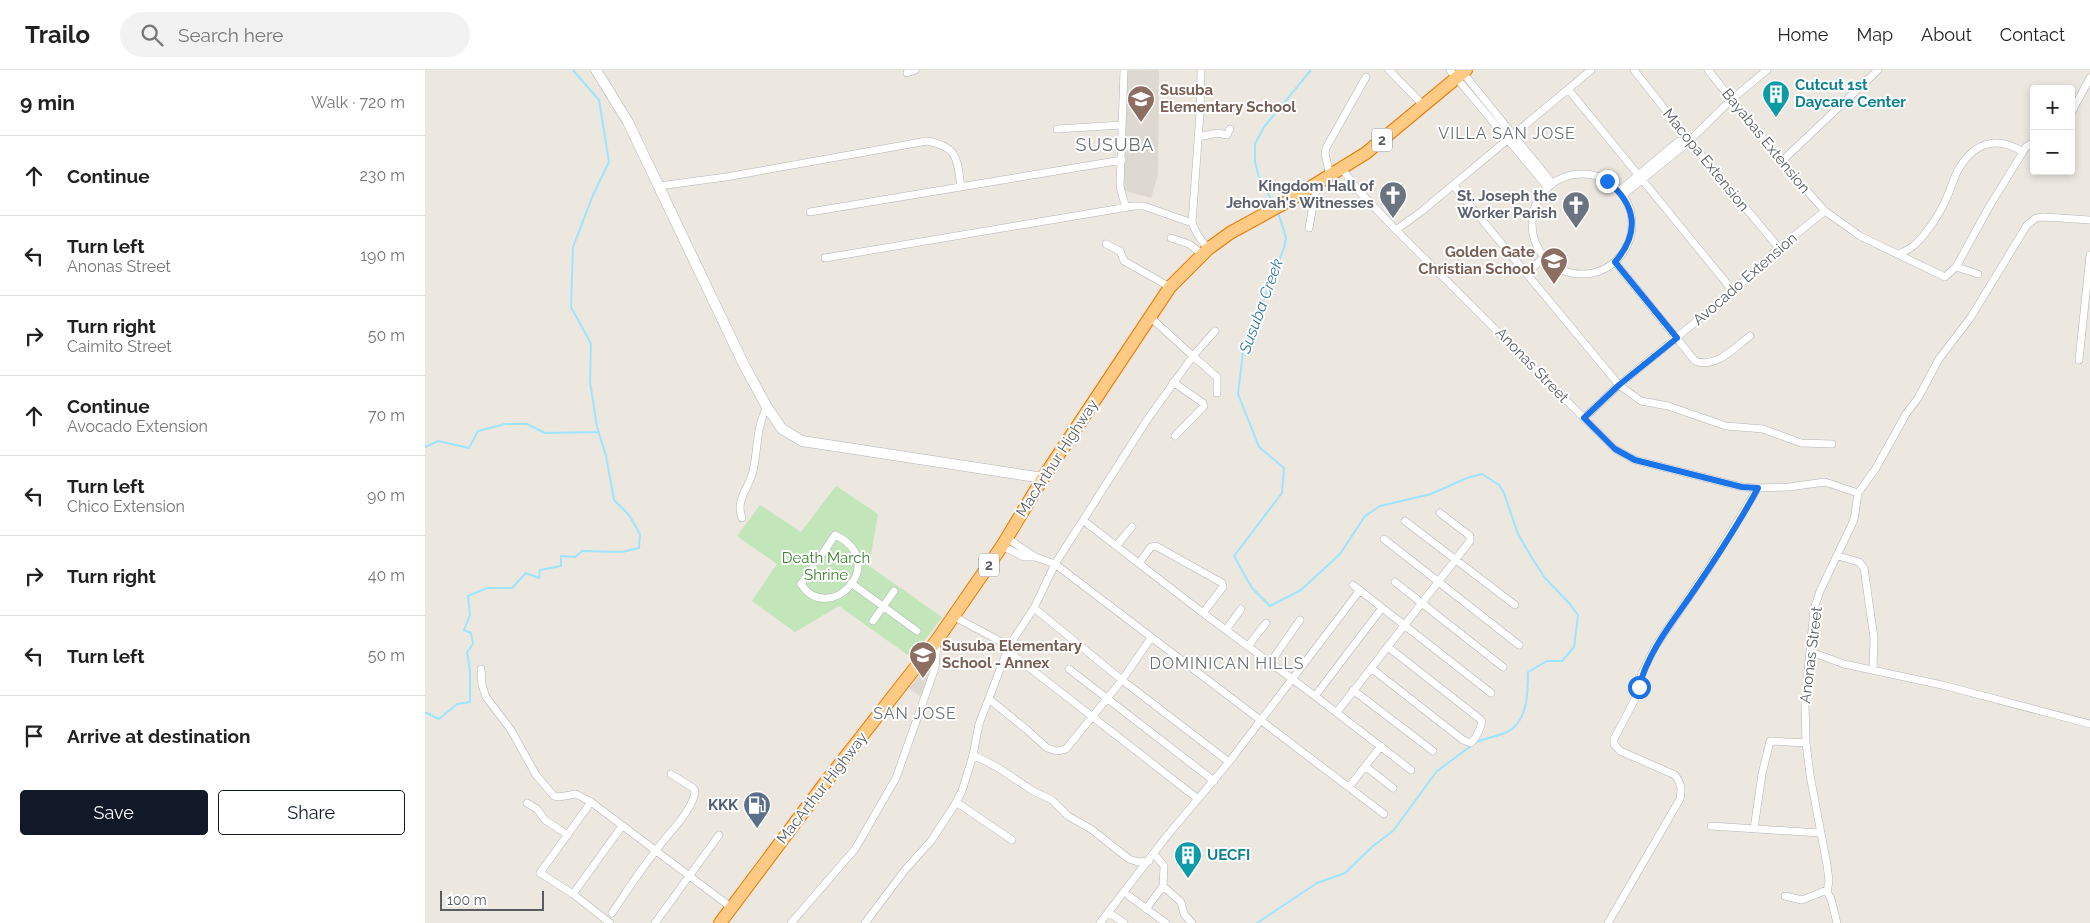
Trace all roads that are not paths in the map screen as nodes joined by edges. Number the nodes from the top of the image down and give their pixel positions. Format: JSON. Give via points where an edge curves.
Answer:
{"nodes":[{"id":1,"x":596,"y":70,"type":"edge"},
{"id":2,"x":915,"y":70,"type":"edge"},
{"id":3,"x":1124,"y":70,"type":"edge"},
{"id":4,"x":1201,"y":70,"type":"edge"},
{"id":5,"x":1389,"y":70,"type":"edge"},
{"id":6,"x":1591,"y":70,"type":"edge"},
{"id":7,"x":1634,"y":70,"type":"edge"},
{"id":8,"x":1708,"y":70,"type":"edge"},
{"id":9,"x":1767,"y":70,"type":"edge"},
{"id":10,"x":1878,"y":70,"type":"edge"},
{"id":11,"x":907,"y":72,"type":"dead end"},
{"id":12,"x":1459,"y":73,"type":"edge"},
{"id":13,"x":1366,"y":77,"type":"dead end"},
{"id":14,"x":2089,"y":80,"type":"edge"},
{"id":15,"x":1569,"y":89,"type":"junction"},
{"id":16,"x":1732,"y":99,"type":"junction"},
{"id":17,"x":1424,"y":106,"type":"junction"},
{"id":18,"x":2075,"y":106,"type":"edge"},
{"id":19,"x":1122,"y":125,"type":"junction"},
{"id":20,"x":1057,"y":129,"type":"dead end"},
{"id":21,"x":1230,"y":129,"type":"dead end"},
{"id":22,"x":1510,"y":136,"type":"junction"},
{"id":23,"x":1198,"y":137,"type":"junction"},
{"id":24,"x":1689,"y":140,"type":"junction"},
{"id":25,"x":2030,"y":144,"type":"edge"},
{"id":26,"x":2023,"y":152,"type":"junction"},
{"id":27,"x":1121,"y":160,"type":"junction"},
{"id":28,"x":1782,"y":161,"type":"junction"},
{"id":29,"x":1342,"y":169,"type":"junction"},
{"id":30,"x":1330,"y":176,"type":"junction"},
{"id":31,"x":1641,"y":177,"type":"junction"},
{"id":32,"x":1317,"y":182,"type":"junction"},
{"id":33,"x":1453,"y":185,"type":"junction"},
{"id":34,"x":659,"y":186,"type":"junction"},
{"id":35,"x":1550,"y":186,"type":"junction"},
{"id":36,"x":961,"y":187,"type":"junction"},
{"id":37,"x":1621,"y":193,"type":"junction"},
{"id":38,"x":1126,"y":208,"type":"junction"},
{"id":39,"x":1825,"y":211,"type":"junction"},
{"id":40,"x":810,"y":212,"type":"dead end"},
{"id":41,"x":2090,"y":220,"type":"edge"},
{"id":42,"x":1192,"y":223,"type":"junction"},
{"id":43,"x":1309,"y":228,"type":"dead end"},
{"id":44,"x":1396,"y":230,"type":"junction"},
{"id":45,"x":1171,"y":238,"type":"dead end"},
{"id":46,"x":1106,"y":244,"type":"dead end"},
{"id":47,"x":1913,"y":247,"type":"junction"},
{"id":48,"x":1779,"y":248,"type":"junction"},
{"id":49,"x":1205,"y":251,"type":"junction"},
{"id":50,"x":1899,"y":254,"type":"junction"},
{"id":51,"x":1544,"y":256,"type":"junction"},
{"id":52,"x":2090,"y":256,"type":"edge"},
{"id":53,"x":825,"y":258,"type":"dead end"},
{"id":54,"x":1909,"y":259,"type":"junction"},
{"id":55,"x":1615,"y":262,"type":"junction"},
{"id":56,"x":1956,"y":267,"type":"junction"},
{"id":57,"x":1527,"y":272,"type":"junction"},
{"id":58,"x":1977,"y":274,"type":"dead end"},
{"id":59,"x":2089,"y":278,"type":"edge"},
{"id":60,"x":1170,"y":287,"type":"junction"},
{"id":61,"x":1733,"y":291,"type":"junction"},
{"id":62,"x":1151,"y":318,"type":"junction"},
{"id":63,"x":2087,"y":321,"type":"edge"},
{"id":64,"x":1215,"y":331,"type":"dead end"},
{"id":65,"x":1750,"y":336,"type":"dead end"},
{"id":66,"x":1677,"y":338,"type":"junction"},
{"id":67,"x":1193,"y":356,"type":"junction"},
{"id":68,"x":2079,"y":360,"type":"dead end"},
{"id":69,"x":1173,"y":382,"type":"junction"},
{"id":70,"x":1619,"y":385,"type":"junction"},
{"id":71,"x":1217,"y":393,"type":"dead end"},
{"id":72,"x":767,"y":407,"type":"junction"},
{"id":73,"x":1584,"y":418,"type":"junction"},
{"id":74,"x":1175,"y":436,"type":"dead end"},
{"id":75,"x":1832,"y":444,"type":"dead end"},
{"id":76,"x":1043,"y":478,"type":"junction"},
{"id":77,"x":1758,"y":488,"type":"junction"},
{"id":78,"x":1858,"y":493,"type":"junction"},
{"id":79,"x":1440,"y":513,"type":"dead end"},
{"id":80,"x":742,"y":518,"type":"dead end"},
{"id":81,"x":1084,"y":521,"type":"junction"},
{"id":82,"x":1405,"y":521,"type":"dead end"},
{"id":83,"x":1131,"y":527,"type":"dead end"},
{"id":84,"x":1384,"y":539,"type":"dead end"},
{"id":85,"x":1004,"y":542,"type":"junction"},
{"id":86,"x":1116,"y":546,"type":"junction"},
{"id":87,"x":823,"y":553,"type":"dead end"},
{"id":88,"x":1838,"y":556,"type":"junction"},
{"id":89,"x":1455,"y":558,"type":"junction"},
{"id":90,"x":1139,"y":563,"type":"junction"},
{"id":91,"x":1055,"y":564,"type":"junction"},
{"id":92,"x":813,"y":567,"type":"dead end"},
{"id":93,"x":1438,"y":580,"type":"junction"},
{"id":94,"x":1395,"y":582,"type":"dead end"},
{"id":95,"x":851,"y":583,"type":"junction"},
{"id":96,"x":1353,"y":585,"type":"dead end"},
{"id":97,"x":1361,"y":590,"type":"junction"},
{"id":98,"x":894,"y":591,"type":"dead end"},
{"id":99,"x":1422,"y":603,"type":"junction"},
{"id":100,"x":1515,"y":605,"type":"dead end"},
{"id":101,"x":883,"y":606,"type":"junction"},
{"id":102,"x":1034,"y":608,"type":"junction"},
{"id":103,"x":1382,"y":608,"type":"junction"},
{"id":104,"x":1241,"y":609,"type":"dead end"},
{"id":105,"x":1203,"y":613,"type":"junction"},
{"id":106,"x":953,"y":616,"type":"junction"},
{"id":107,"x":1299,"y":620,"type":"dead end"},
{"id":108,"x":873,"y":621,"type":"dead end"},
{"id":109,"x":1266,"y":624,"type":"dead end"},
{"id":110,"x":1405,"y":625,"type":"junction"},
{"id":111,"x":917,"y":630,"type":"dead end"},
{"id":112,"x":1226,"y":630,"type":"junction"},
{"id":113,"x":1151,"y":638,"type":"junction"},
{"id":114,"x":937,"y":640,"type":"junction"},
{"id":115,"x":1519,"y":645,"type":"dead end"},
{"id":116,"x":1248,"y":646,"type":"junction"},
{"id":117,"x":1387,"y":648,"type":"junction"},
{"id":118,"x":1008,"y":649,"type":"junction"},
{"id":119,"x":1811,"y":652,"type":"junction"},
{"id":120,"x":1270,"y":663,"type":"junction"},
{"id":121,"x":1503,"y":667,"type":"dead end"},
{"id":122,"x":1371,"y":668,"type":"junction"},
{"id":123,"x":481,"y":669,"type":"dead end"},
{"id":124,"x":1069,"y":669,"type":"dead end"},
{"id":125,"x":1873,"y":670,"type":"junction"},
{"id":126,"x":1291,"y":679,"type":"junction"},
{"id":127,"x":1122,"y":680,"type":"junction"},
{"id":128,"x":1353,"y":690,"type":"junction"},
{"id":129,"x":1491,"y":693,"type":"dead end"},
{"id":130,"x":1315,"y":696,"type":"junction"},
{"id":131,"x":1107,"y":698,"type":"junction"},
{"id":132,"x":989,"y":699,"type":"junction"},
{"id":133,"x":1337,"y":712,"type":"junction"},
{"id":134,"x":1091,"y":718,"type":"junction"},
{"id":135,"x":1261,"y":721,"type":"junction"},
{"id":136,"x":2090,"y":724,"type":"edge"},
{"id":137,"x":1806,"y":743,"type":"junction"},
{"id":138,"x":1381,"y":746,"type":"junction"},
{"id":139,"x":1433,"y":751,"type":"dead end"},
{"id":140,"x":973,"y":755,"type":"junction"},
{"id":141,"x":1229,"y":762,"type":"junction"},
{"id":142,"x":1365,"y":766,"type":"junction"},
{"id":143,"x":1411,"y":770,"type":"dead end"},
{"id":144,"x":671,"y":774,"type":"dead end"},
{"id":145,"x":1214,"y":780,"type":"junction"},
{"id":146,"x":1349,"y":787,"type":"junction"},
{"id":147,"x":1393,"y":788,"type":"dead end"},
{"id":148,"x":1198,"y":799,"type":"junction"},
{"id":149,"x":591,"y":802,"type":"junction"},
{"id":150,"x":956,"y":802,"type":"junction"},
{"id":151,"x":527,"y":803,"type":"dead end"},
{"id":152,"x":1385,"y":814,"type":"dead end"},
{"id":153,"x":622,"y":826,"type":"junction"},
{"id":154,"x":1711,"y":826,"type":"dead end"},
{"id":155,"x":1754,"y":829,"type":"junction"},
{"id":156,"x":1821,"y":833,"type":"junction"},
{"id":157,"x":567,"y":835,"type":"junction"},
{"id":158,"x":719,"y":835,"type":"dead end"},
{"id":159,"x":1012,"y":840,"type":"dead end"},
{"id":160,"x":656,"y":850,"type":"junction"},
{"id":161,"x":1151,"y":858,"type":"junction"},
{"id":162,"x":689,"y":875,"type":"junction"},
{"id":163,"x":1163,"y":886,"type":"junction"},
{"id":164,"x":1827,"y":890,"type":"junction"},
{"id":165,"x":573,"y":894,"type":"junction"},
{"id":166,"x":1129,"y":896,"type":"dead end"},
{"id":167,"x":1785,"y":896,"type":"dead end"},
{"id":168,"x":732,"y":908,"type":"junction"},
{"id":169,"x":1146,"y":909,"type":"junction"},
{"id":170,"x":611,"y":912,"type":"dead end"},
{"id":171,"x":1108,"y":912,"type":"junction"},
{"id":172,"x":609,"y":923,"type":"edge"},
{"id":173,"x":655,"y":923,"type":"edge"},
{"id":174,"x":720,"y":923,"type":"edge"},
{"id":175,"x":791,"y":923,"type":"edge"},
{"id":176,"x":865,"y":923,"type":"edge"},
{"id":177,"x":1100,"y":923,"type":"edge"},
{"id":178,"x":1124,"y":923,"type":"edge"},
{"id":179,"x":1166,"y":923,"type":"edge"},
{"id":180,"x":1192,"y":923,"type":"edge"},
{"id":181,"x":1608,"y":923,"type":"edge"},
{"id":182,"x":1837,"y":923,"type":"edge"}],
"edges":[{"from":1,"to":34,"type":"street","via":[[628,122]]},
{"from":2,"to":11,"type":"street"},
{"from":3,"to":19,"type":"street"},
{"from":4,"to":23,"type":"street"},
{"from":5,"to":17,"type":"street"},
{"from":6,"to":15,"type":"street"},
{"from":7,"to":24,"type":"street","name":"Macopa Extension"},
{"from":8,"to":16,"type":"street","name":"Bayabas Extension"},
{"from":9,"to":16,"type":"street"},
{"from":10,"to":28,"type":"street"},
{"from":12,"to":17,"type":"highway","name":"MacArthur Highway","number":"2"},
{"from":12,"to":22,"type":"street"},
{"from":13,"to":30,"type":"street","via":[[1326,148]]},
{"from":14,"to":18,"type":"street"},
{"from":15,"to":22,"type":"street"},
{"from":15,"to":31,"type":"street"},
{"from":16,"to":24,"type":"street"},
{"from":16,"to":28,"type":"street","name":"Bayabas Extension"},
{"from":17,"to":29,"type":"highway","name":"MacArthur Highway","number":"2"},
{"from":19,"to":20,"type":"street"},
{"from":19,"to":27,"type":"street"},
{"from":21,"to":23,"type":"street","via":[[1227,135],[1218,133]]},
{"from":22,"to":33,"type":"street"},
{"from":22,"to":35,"type":"street"},
{"from":23,"to":42,"type":"street"},
{"from":24,"to":31,"type":"street","via":[[1679,141]]},
{"from":24,"to":48,"type":"street","name":"Macopa Extension"},
{"from":25,"to":26,"type":"street"},
{"from":26,"to":47,"type":"street","via":[[2015,146],[2001,143],[1978,147],[1971,152],[1956,173],[1935,218]]},
{"from":26,"to":56,"type":"street"},
{"from":27,"to":36,"type":"street"},
{"from":27,"to":38,"type":"street","via":[[1119,187]]},
{"from":28,"to":39,"type":"street","name":"Bayabas Extension"},
{"from":29,"to":30,"type":"highway","name":"MacArthur Highway","number":"2"},
{"from":29,"to":44,"type":"street","name":"Anonas Street"},
{"from":30,"to":32,"type":"highway","name":"MacArthur Highway","number":"2"},
{"from":31,"to":37,"type":"street"},
{"from":31,"to":61,"type":"street"},
{"from":32,"to":43,"type":"street"},
{"from":32,"to":49,"type":"highway","name":"MacArthur Highway","number":"2"},
{"from":33,"to":44,"type":"street"},
{"from":33,"to":57,"type":"street"},
{"from":34,"to":36,"type":"street","via":[[927,140],[956,156]]},
{"from":34,"to":72,"type":"street"},
{"from":35,"to":37,"type":"street","via":[[1563,178],[1593,176],[1607,181]]},
{"from":35,"to":51,"type":"street","via":[[1540,197],[1532,227],[1535,243]]},
{"from":36,"to":40,"type":"street"},
{"from":37,"to":55,"type":"street","via":[[1631,216],[1631,238]]},
{"from":38,"to":42,"type":"street","via":[[1144,206]]},
{"from":38,"to":53,"type":"street"},
{"from":39,"to":48,"type":"street","name":"Avocado Extension"},
{"from":39,"to":50,"type":"street","name":"Bayabas Extension","via":[[1860,236]]},
{"from":41,"to":78,"type":"street","via":[[2044,217],[2036,218],[2027,225],[1971,317],[1939,359],[1877,468]]},
{"from":42,"to":49,"type":"street"},
{"from":44,"to":73,"type":"street","name":"Anonas Street"},
{"from":45,"to":49,"type":"street"},
{"from":46,"to":60,"type":"street","via":[[1120,252],[1124,261]]},
{"from":47,"to":50,"type":"street"},
{"from":47,"to":54,"type":"street"},
{"from":48,"to":61,"type":"street","name":"Avocado Extension"},
{"from":49,"to":60,"type":"highway","name":"MacArthur Highway","number":"2"},
{"from":50,"to":54,"type":"street","name":"Bayabas Extension"},
{"from":51,"to":55,"type":"street","via":[[1555,267],[1570,273],[1586,274]]},
{"from":51,"to":57,"type":"street"},
{"from":52,"to":59,"type":"street"},
{"from":54,"to":56,"type":"street","name":"Bayabas Extension","via":[[1945,277]]},
{"from":55,"to":66,"type":"street"},
{"from":56,"to":58,"type":"street"},
{"from":57,"to":70,"type":"street"},
{"from":59,"to":63,"type":"street"},
{"from":60,"to":62,"type":"highway","name":"MacArthur Highway","number":"2"},
{"from":61,"to":66,"type":"street","name":"Avocado Extension"},
{"from":62,"to":67,"type":"street"},
{"from":62,"to":76,"type":"highway","name":"MacArthur Highway","number":"2"},
{"from":63,"to":68,"type":"street"},
{"from":64,"to":67,"type":"street"},
{"from":65,"to":66,"type":"street","via":[[1717,361],[1708,363],[1695,361]]},
{"from":66,"to":70,"type":"street","name":"Avocado Extension"},
{"from":67,"to":69,"type":"street"},
{"from":67,"to":71,"type":"street","via":[[1217,377]]},
{"from":69,"to":74,"type":"street","via":[[1204,406]]},
{"from":69,"to":81,"type":"street"},
{"from":70,"to":73,"type":"street","name":"Avocado Extension"},
{"from":70,"to":75,"type":"street","via":[[1641,401],[1668,406],[1726,426],[1763,429],[1801,444]]},
{"from":72,"to":76,"type":"street","via":[[782,429],[802,441]]},
{"from":72,"to":80,"type":"street","via":[[761,417],[752,476],[740,500]]},
{"from":73,"to":77,"type":"street","name":"Anonas Street","via":[[1615,449],[1635,460],[1742,487]]},
{"from":76,"to":85,"type":"highway","name":"MacArthur Highway","number":"2"},
{"from":77,"to":78,"type":"street","name":"Anonas Street","via":[[1825,482]]},
{"from":77,"to":181,"type":"street","via":[[1655,647],[1642,673],[1635,699],[1614,739],[1614,744],[1621,751],[1675,775],[1680,781],[1681,793]]},
{"from":78,"to":88,"type":"street","name":"Anonas Street","via":[[1854,520]]},
{"from":79,"to":89,"type":"street","via":[[1470,536]]},
{"from":81,"to":86,"type":"street"},
{"from":81,"to":91,"type":"street"},
{"from":82,"to":89,"type":"street"},
{"from":83,"to":86,"type":"street"},
{"from":84,"to":93,"type":"street"},
{"from":85,"to":91,"type":"street","via":[[1024,557]]},
{"from":85,"to":106,"type":"highway","name":"MacArthur Highway","number":"2"},
{"from":86,"to":90,"type":"street"},
{"from":87,"to":95,"type":"street","via":[[835,535],[852,546],[859,561]]},
{"from":88,"to":119,"type":"street","name":"Anonas Street","via":[[1814,610]]},
{"from":88,"to":125,"type":"street","via":[[1859,562],[1865,568],[1873,631]]},
{"from":89,"to":93,"type":"street"},
{"from":89,"to":100,"type":"street"},
{"from":90,"to":105,"type":"street"},
{"from":90,"to":105,"type":"street","via":[[1151,547],[1156,546],[1222,583],[1223,587]]},
{"from":91,"to":102,"type":"street"},
{"from":91,"to":113,"type":"street"},
{"from":92,"to":95,"type":"street","via":[[801,584],[813,595],[832,598]]},
{"from":93,"to":99,"type":"street"},
{"from":93,"to":115,"type":"street"},
{"from":94,"to":99,"type":"street"},
{"from":95,"to":101,"type":"street"},
{"from":96,"to":97,"type":"street"},
{"from":97,"to":103,"type":"street"},
{"from":97,"to":126,"type":"street"},
{"from":98,"to":101,"type":"street"},
{"from":99,"to":110,"type":"street"},
{"from":99,"to":121,"type":"street"},
{"from":101,"to":108,"type":"street"},
{"from":101,"to":111,"type":"street"},
{"from":102,"to":118,"type":"street"},
{"from":102,"to":127,"type":"street"},
{"from":103,"to":110,"type":"street"},
{"from":103,"to":130,"type":"street"},
{"from":104,"to":112,"type":"street"},
{"from":105,"to":112,"type":"street"},
{"from":106,"to":114,"type":"highway","name":"MacArthur Highway","number":"2"},
{"from":106,"to":118,"type":"street"},
{"from":107,"to":120,"type":"street"},
{"from":109,"to":116,"type":"street"},
{"from":110,"to":117,"type":"street"},
{"from":110,"to":129,"type":"street"},
{"from":112,"to":116,"type":"street"},
{"from":113,"to":127,"type":"street"},
{"from":113,"to":135,"type":"street"},
{"from":114,"to":168,"type":"highway","name":"MacArthur Highway","number":"2"},
{"from":114,"to":175,"type":"street","via":[[935,668],[896,778],[855,849]]},
{"from":116,"to":120,"type":"street"},
{"from":117,"to":122,"type":"street"},
{"from":117,"to":122,"type":"street","via":[[1480,719],[1481,726],[1474,740],[1463,740]]},
{"from":118,"to":132,"type":"street"},
{"from":118,"to":134,"type":"street"},
{"from":119,"to":125,"type":"street"},
{"from":119,"to":137,"type":"street","name":"Anonas Street","via":[[1805,702]]},
{"from":120,"to":126,"type":"street"},
{"from":122,"to":128,"type":"street"},
{"from":123,"to":149,"type":"street","via":[[481,686],[486,697],[553,796],[576,794]]},
{"from":124,"to":131,"type":"street"},
{"from":125,"to":136,"type":"street"},
{"from":126,"to":130,"type":"street"},
{"from":126,"to":135,"type":"street"},
{"from":127,"to":131,"type":"street"},
{"from":127,"to":141,"type":"street"},
{"from":128,"to":133,"type":"street"},
{"from":128,"to":139,"type":"street"},
{"from":130,"to":133,"type":"street"},
{"from":131,"to":134,"type":"street"},
{"from":131,"to":145,"type":"street"},
{"from":132,"to":134,"type":"street","via":[[1051,750],[1069,747]]},
{"from":132,"to":140,"type":"street","via":[[979,724]]},
{"from":133,"to":138,"type":"street"},
{"from":134,"to":148,"type":"street"},
{"from":135,"to":141,"type":"street"},
{"from":135,"to":146,"type":"street"},
{"from":137,"to":155,"type":"street","via":[[1770,741]]},
{"from":137,"to":156,"type":"street","name":"Anonas Street"},
{"from":138,"to":142,"type":"street"},
{"from":138,"to":143,"type":"street"},
{"from":140,"to":150,"type":"street"},
{"from":140,"to":161,"type":"street","via":[[1052,800],[1068,816],[1091,829],[1129,859],[1138,862]]},
{"from":141,"to":145,"type":"street"},
{"from":142,"to":146,"type":"street"},
{"from":142,"to":147,"type":"street"},
{"from":144,"to":160,"type":"street","via":[[690,785],[695,794],[685,813]]},
{"from":145,"to":148,"type":"street"},
{"from":146,"to":152,"type":"street"},
{"from":148,"to":161,"type":"street"},
{"from":149,"to":153,"type":"street"},
{"from":149,"to":157,"type":"street"},
{"from":150,"to":159,"type":"street"},
{"from":150,"to":176,"type":"street","via":[[931,841]]},
{"from":151,"to":157,"type":"street"},
{"from":153,"to":160,"type":"street"},
{"from":153,"to":165,"type":"street"},
{"from":154,"to":155,"type":"street"},
{"from":155,"to":156,"type":"street"},
{"from":156,"to":164,"type":"street","name":"Anonas Street","via":[[1828,873]]},
{"from":157,"to":165,"type":"street","via":[[540,873]]},
{"from":158,"to":162,"type":"street"},
{"from":160,"to":162,"type":"street"},
{"from":160,"to":170,"type":"street"},
{"from":161,"to":163,"type":"street","via":[[1164,866]]},
{"from":161,"to":171,"type":"street"},
{"from":162,"to":168,"type":"street"},
{"from":162,"to":173,"type":"street"},
{"from":163,"to":169,"type":"street"},
{"from":163,"to":180,"type":"street","via":[[1181,902],[1183,914]]},
{"from":164,"to":167,"type":"street","via":[[1803,900]]},
{"from":164,"to":182,"type":"street","name":"Anonas Street"},
{"from":165,"to":172,"type":"street"},
{"from":166,"to":169,"type":"street"},
{"from":168,"to":174,"type":"highway","name":"MacArthur Highway","number":"2"},
{"from":169,"to":179,"type":"street"},
{"from":171,"to":177,"type":"street"},
{"from":171,"to":178,"type":"street"}]}
